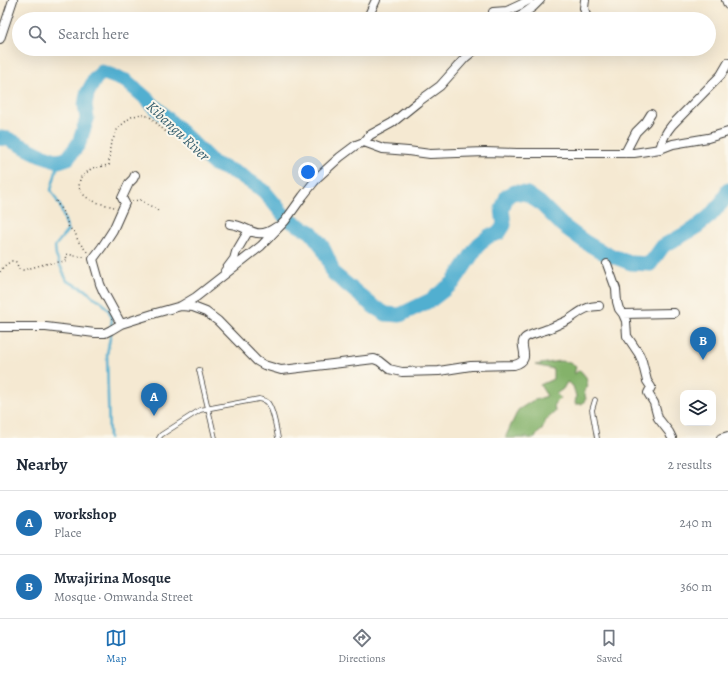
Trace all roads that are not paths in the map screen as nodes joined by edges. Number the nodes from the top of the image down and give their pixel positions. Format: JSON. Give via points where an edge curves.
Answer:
{"nodes":[{"id":1,"x":13,"y":0,"type":"edge"},
{"id":2,"x":376,"y":0,"type":"edge"},
{"id":3,"x":529,"y":0,"type":"edge"},
{"id":4,"x":540,"y":0,"type":"edge"},
{"id":5,"x":585,"y":0,"type":"edge"},
{"id":6,"x":726,"y":0,"type":"edge"},
{"id":7,"x":728,"y":5,"type":"edge"},
{"id":8,"x":370,"y":12,"type":"edge"},
{"id":9,"x":493,"y":12,"type":"edge"},
{"id":10,"x":526,"y":12,"type":"edge"},
{"id":11,"x":585,"y":12,"type":"edge"},
{"id":12,"x":0,"y":39,"type":"edge"},
{"id":13,"x":467,"y":56,"type":"edge"},
{"id":14,"x":728,"y":63,"type":"edge"},
{"id":15,"x":651,"y":114,"type":"dead end"},
{"id":16,"x":728,"y":132,"type":"edge"},
{"id":17,"x":364,"y":142,"type":"junction"},
{"id":18,"x":660,"y":149,"type":"junction"},
{"id":19,"x":625,"y":154,"type":"junction"},
{"id":20,"x":135,"y":175,"type":"dead end"},
{"id":21,"x":285,"y":221,"type":"junction"},
{"id":22,"x":230,"y":224,"type":"dead end"},
{"id":23,"x":249,"y":230,"type":"junction"},
{"id":24,"x":606,"y":264,"type":"dead end"},
{"id":25,"x":215,"y":282,"type":"junction"},
{"id":26,"x":181,"y":306,"type":"junction"},
{"id":27,"x":599,"y":306,"type":"dead end"},
{"id":28,"x":674,"y":313,"type":"dead end"},
{"id":29,"x":623,"y":314,"type":"junction"},
{"id":30,"x":121,"y":324,"type":"junction"},
{"id":31,"x":0,"y":327,"type":"edge"},
{"id":32,"x":199,"y":370,"type":"dead end"},
{"id":33,"x":595,"y":400,"type":"dead end"},
{"id":34,"x":208,"y":408,"type":"junction"},
{"id":35,"x":728,"y":436,"type":"edge"},
{"id":36,"x":159,"y":438,"type":"edge"},
{"id":37,"x":215,"y":438,"type":"edge"},
{"id":38,"x":278,"y":438,"type":"edge"},
{"id":39,"x":597,"y":438,"type":"edge"},
{"id":40,"x":672,"y":438,"type":"edge"},
{"id":41,"x":721,"y":438,"type":"edge"}],
"edges":[{"from":1,"to":12,"type":"street"},
{"from":2,"to":8,"type":"street"},
{"from":3,"to":9,"type":"street","via":[[507,11]]},
{"from":4,"to":10,"type":"street"},
{"from":5,"to":11,"type":"street"},
{"from":6,"to":7,"type":"street"},
{"from":13,"to":17,"type":"street","via":[[440,86],[392,123],[370,135]]},
{"from":14,"to":18,"type":"street","via":[[721,74],[672,125]]},
{"from":15,"to":19,"type":"street","via":[[636,132]]},
{"from":16,"to":18,"type":"street"},
{"from":17,"to":19,"type":"street","via":[[383,148],[430,154]]},
{"from":17,"to":21,"type":"street","via":[[356,145],[318,177]]},
{"from":18,"to":19,"type":"street"},
{"from":20,"to":30,"type":"street","via":[[122,198],[125,203],[119,218],[93,259],[101,288]]},
{"from":21,"to":23,"type":"street","via":[[268,232],[257,233]]},
{"from":21,"to":25,"type":"street","via":[[261,246]]},
{"from":22,"to":23,"type":"street"},
{"from":23,"to":25,"type":"street","via":[[234,259]]},
{"from":24,"to":29,"type":"street"},
{"from":25,"to":26,"type":"street"},
{"from":26,"to":27,"type":"street","via":[[206,312],[228,330],[257,361],[280,370],[374,359],[389,369],[414,372],[520,363],[523,360],[523,340],[526,336],[567,321],[587,308]]},
{"from":26,"to":30,"type":"street"},
{"from":28,"to":29,"type":"street"},
{"from":29,"to":40,"type":"street","via":[[627,336],[642,361],[651,387],[648,393],[658,418]]},
{"from":30,"to":31,"type":"street","via":[[105,333],[46,327]]},
{"from":32,"to":34,"type":"lane"},
{"from":33,"to":39,"type":"lane","via":[[592,410]]},
{"from":34,"to":36,"type":"lane","via":[[200,410]]},
{"from":34,"to":37,"type":"lane"},
{"from":34,"to":38,"type":"lane","via":[[264,400],[272,410]]},
{"from":35,"to":41,"type":"street"}]}
